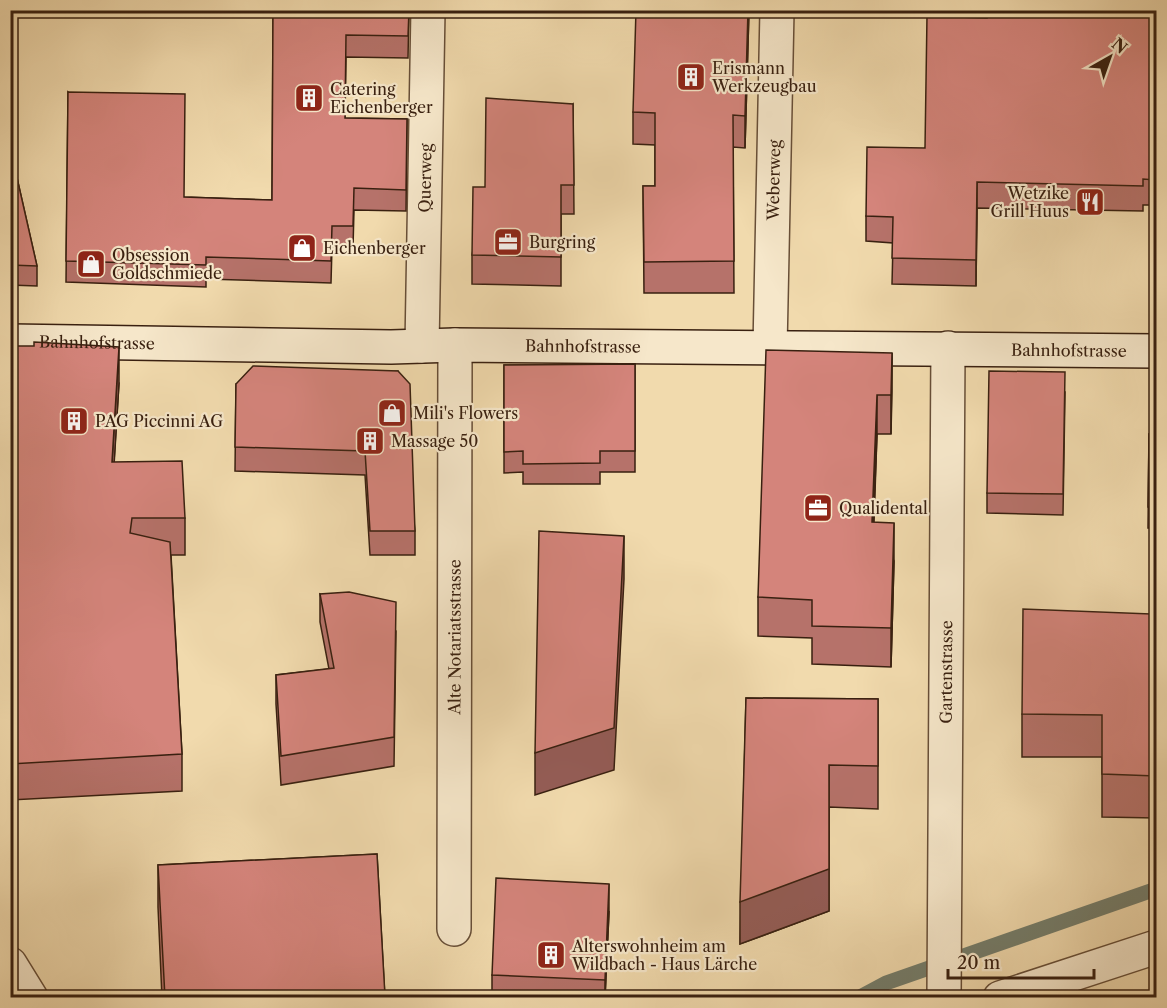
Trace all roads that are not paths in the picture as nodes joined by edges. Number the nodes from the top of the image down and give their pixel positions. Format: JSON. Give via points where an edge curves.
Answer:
{"nodes":[{"id":1,"x":428,"y":10,"type":"edge"},
{"id":2,"x":777,"y":10,"type":"edge"},
{"id":3,"x":10,"y":341,"type":"edge"},
{"id":4,"x":455,"y":345,"type":"junction"},
{"id":5,"x":422,"y":346,"type":"junction"},
{"id":6,"x":770,"y":348,"type":"junction"},
{"id":7,"x":948,"y":348,"type":"junction"},
{"id":8,"x":1156,"y":351,"type":"edge"},
{"id":9,"x":454,"y":929,"type":"dead end"},
{"id":10,"x":1156,"y":947,"type":"edge"},
{"id":11,"x":10,"y":964,"type":"edge"},
{"id":12,"x":945,"y":993,"type":"edge"},
{"id":13,"x":31,"y":998,"type":"edge"},
{"id":14,"x":1000,"y":998,"type":"edge"}],
"edges":[{"from":1,"to":5,"type":"street","name":"Querweg"},
{"from":2,"to":6,"type":"street","name":"Weberweg"},
{"from":3,"to":5,"type":"street","name":"Bahnhofstrasse"},
{"from":4,"to":5,"type":"street","name":"Bahnhofstrasse"},
{"from":4,"to":6,"type":"street","name":"Bahnhofstrasse"},
{"from":4,"to":9,"type":"street","name":"Alte Notariatsstrasse"},
{"from":6,"to":7,"type":"street","name":"Bahnhofstrasse"},
{"from":7,"to":8,"type":"street","name":"Bahnhofstrasse"},
{"from":7,"to":12,"type":"street","name":"Gartenstrasse"},
{"from":10,"to":14,"type":"street"},
{"from":11,"to":13,"type":"street"}]}
